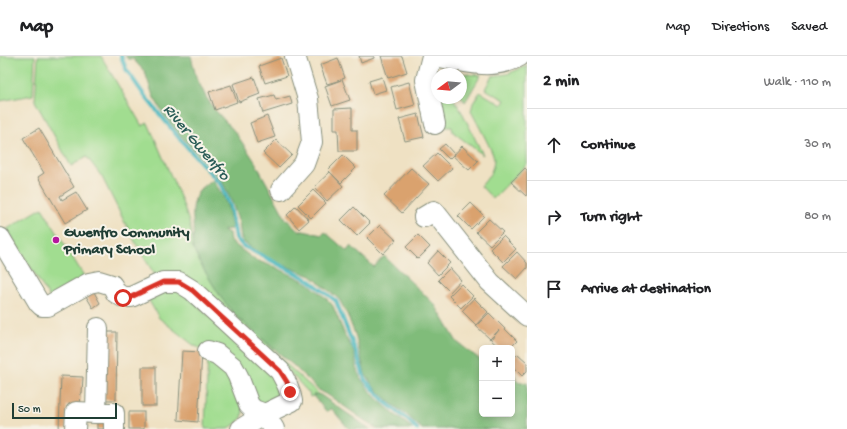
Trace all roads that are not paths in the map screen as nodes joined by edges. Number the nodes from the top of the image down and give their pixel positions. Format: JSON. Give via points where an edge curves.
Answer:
{"nodes":[{"id":1,"x":294,"y":56,"type":"edge"},
{"id":2,"x":432,"y":56,"type":"edge"},
{"id":3,"x":436,"y":56,"type":"edge"},
{"id":4,"x":520,"y":56,"type":"edge"},
{"id":5,"x":435,"y":124,"type":"dead end"},
{"id":6,"x":281,"y":190,"type":"dead end"},
{"id":7,"x":424,"y":217,"type":"dead end"},
{"id":8,"x":0,"y":238,"type":"edge"},
{"id":9,"x":527,"y":316,"type":"edge"},
{"id":10,"x":98,"y":328,"type":"dead end"},
{"id":11,"x":208,"y":351,"type":"dead end"},
{"id":12,"x":96,"y":413,"type":"junction"},
{"id":13,"x":270,"y":421,"type":"edge"},
{"id":14,"x":75,"y":429,"type":"edge"},
{"id":15,"x":114,"y":429,"type":"edge"},
{"id":16,"x":241,"y":429,"type":"edge"}],
"edges":[{"from":1,"to":6,"type":"street","via":[[308,99],[303,119],[312,142],[304,164]]},
{"from":2,"to":5,"type":"street","via":[[426,80]]},
{"from":3,"to":4,"type":"street","via":[[487,65],[512,61]]},
{"from":7,"to":9,"type":"street","via":[[434,211],[490,282]]},
{"from":8,"to":13,"type":"street","via":[[42,306],[48,306],[89,283],[99,281],[112,285],[116,293],[123,298],[131,297],[163,282],[179,282],[192,290],[280,371],[287,382],[292,401]]},
{"from":10,"to":12,"type":"street"},
{"from":11,"to":13,"type":"street","via":[[217,354],[233,367],[249,405]]},
{"from":12,"to":14,"type":"street","via":[[76,412]]},
{"from":12,"to":15,"type":"street","via":[[114,413]]},
{"from":13,"to":16,"type":"street"}]}
